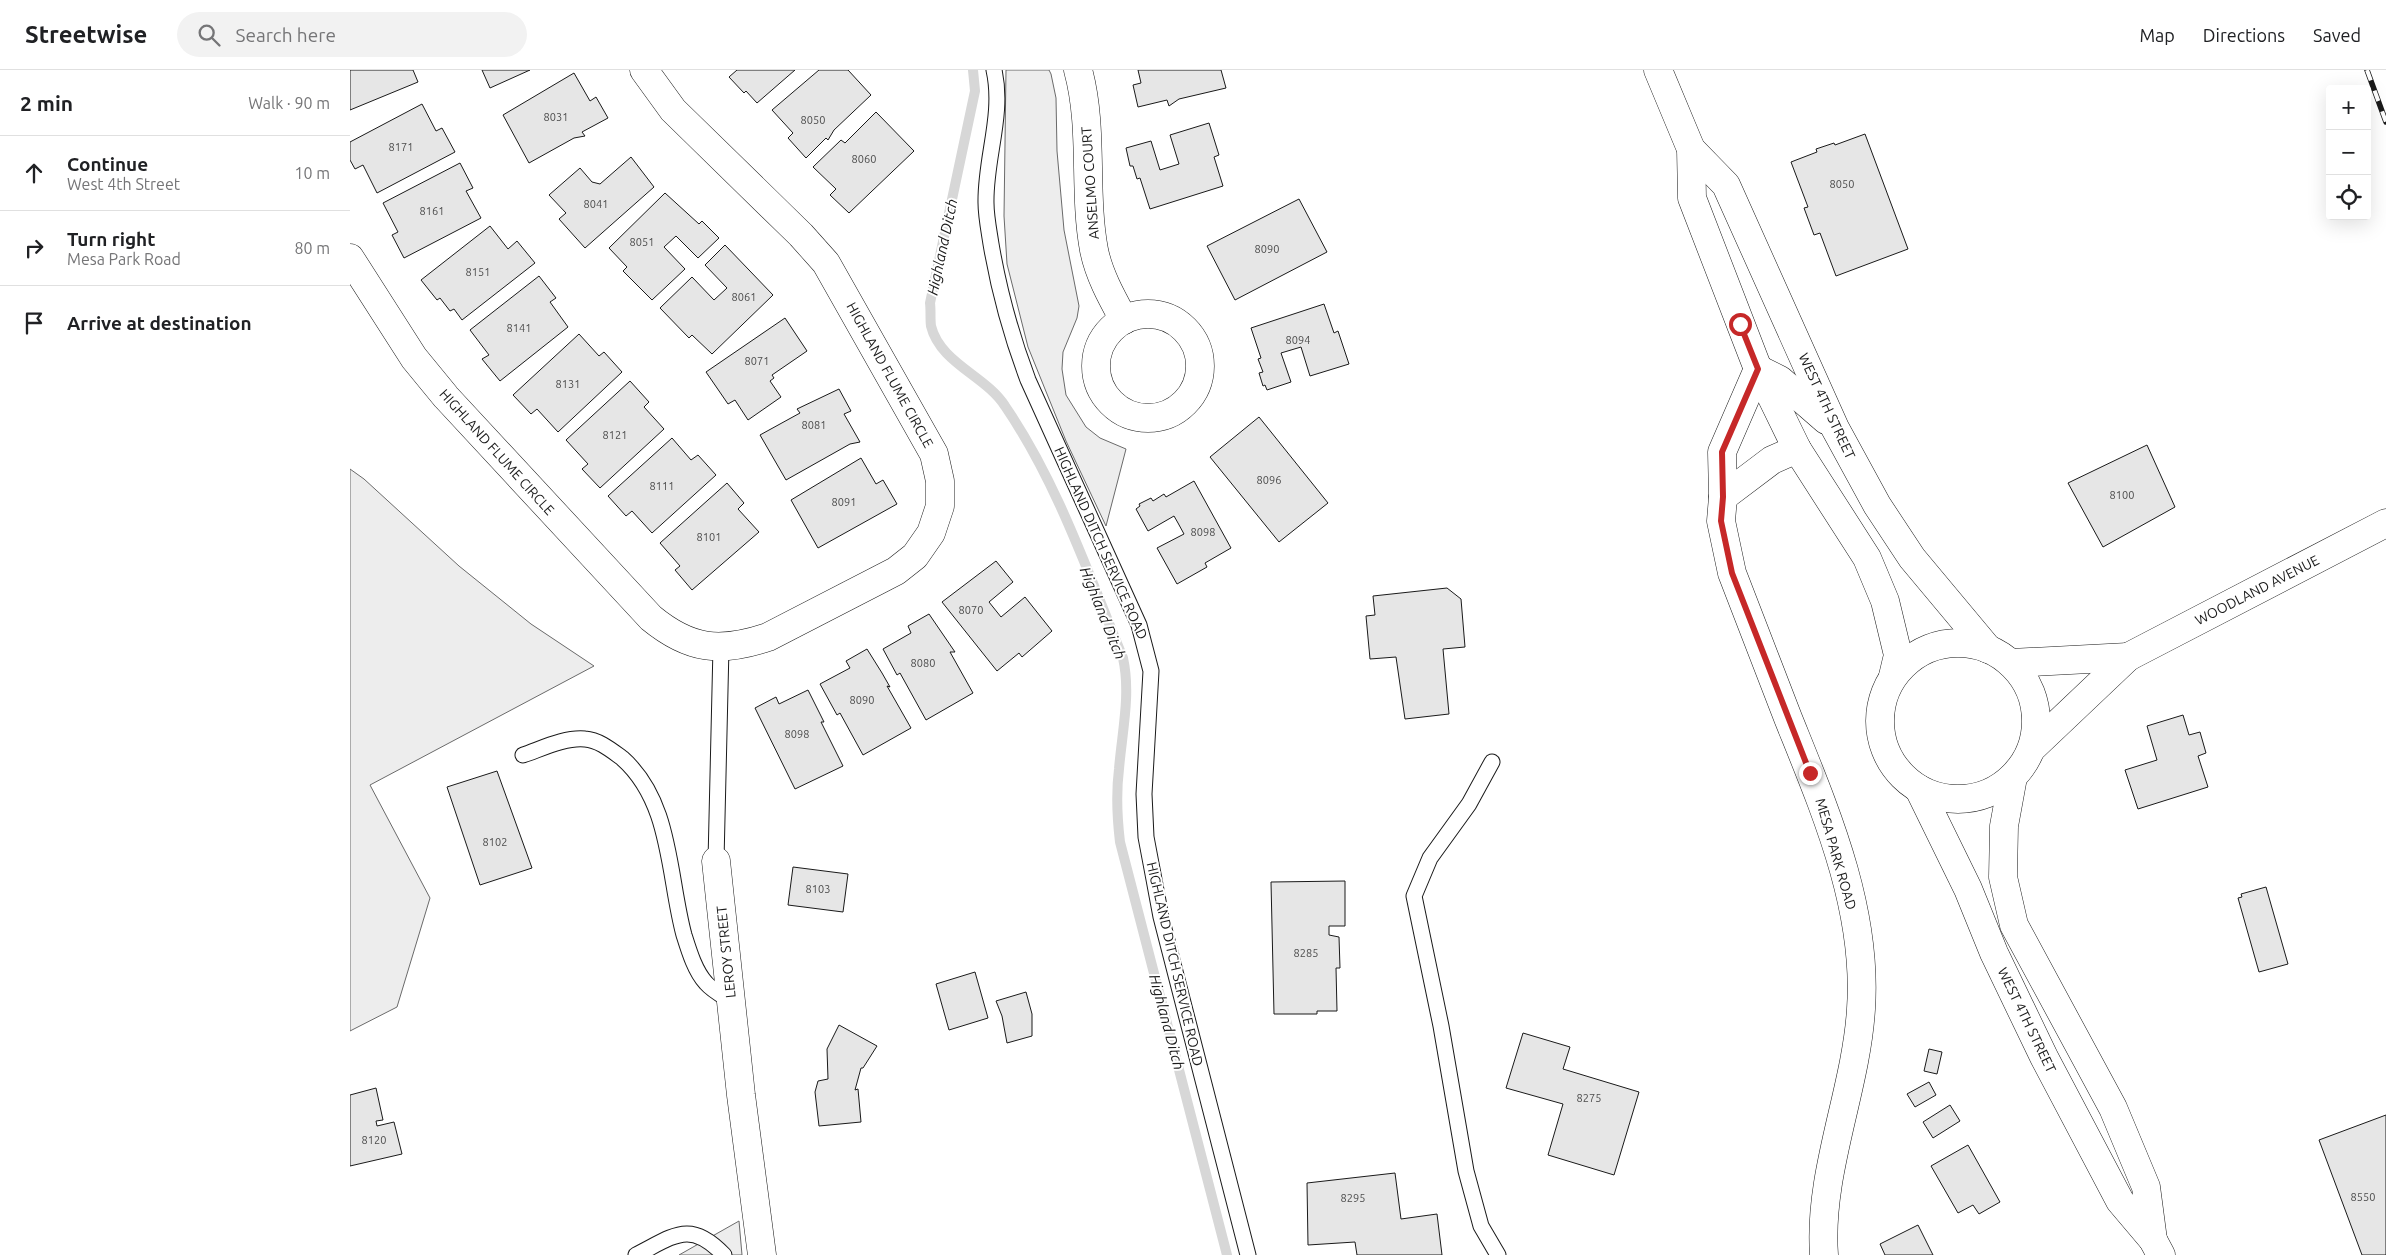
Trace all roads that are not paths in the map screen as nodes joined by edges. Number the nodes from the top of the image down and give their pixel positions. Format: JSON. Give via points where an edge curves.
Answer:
{"nodes":[{"id":1,"x":644,"y":70,"type":"edge"},
{"id":2,"x":994,"y":70,"type":"edge"},
{"id":3,"x":1078,"y":70,"type":"edge"},
{"id":4,"x":1658,"y":70,"type":"edge"},
{"id":5,"x":1691,"y":149,"type":"junction"},
{"id":6,"x":350,"y":258,"type":"edge"},
{"id":7,"x":1124,"y":320,"type":"dead end"},
{"id":8,"x":1758,"y":369,"type":"junction"},
{"id":9,"x":1835,"y":428,"type":"junction"},
{"id":10,"x":1797,"y":450,"type":"junction"},
{"id":11,"x":1723,"y":497,"type":"junction"},
{"id":12,"x":2386,"y":523,"type":"edge"},
{"id":13,"x":721,"y":647,"type":"junction"},
{"id":14,"x":1988,"y":648,"type":"junction"},
{"id":15,"x":2128,"y":656,"type":"junction"},
{"id":16,"x":2010,"y":663,"type":"junction"},
{"id":17,"x":1893,"y":676,"type":"junction"},
{"id":18,"x":2032,"y":748,"type":"junction"},
{"id":19,"x":522,"y":755,"type":"dead end"},
{"id":20,"x":1492,"y":762,"type":"dead end"},
{"id":21,"x":2013,"y":777,"type":"junction"},
{"id":22,"x":1919,"y":789,"type":"junction"},
{"id":23,"x":716,"y":861,"type":"joint"},
{"id":24,"x":731,"y":1001,"type":"junction"},
{"id":25,"x":2157,"y":1248,"type":"edge"},
{"id":26,"x":636,"y":1255,"type":"edge"},
{"id":27,"x":724,"y":1255,"type":"edge"},
{"id":28,"x":762,"y":1255,"type":"edge"},
{"id":29,"x":1248,"y":1255,"type":"edge"},
{"id":30,"x":1498,"y":1255,"type":"edge"},
{"id":31,"x":1824,"y":1255,"type":"edge"}],
"edges":[{"from":1,"to":13,"type":"street","name":"HIGHLAND FLUME CIRCLE","via":[[673,110],[826,263],[934,454],[940,481],[940,506],[931,533],[915,556],[896,572],[768,637],[748,644]]},
{"from":2,"to":29,"type":"lane","name":"HIGHLAND DITCH SERVICE ROAD","via":[[998,84],[996,122],[986,204],[998,284],[1012,339],[1028,380],[1139,624],[1148,651],[1152,672],[1144,794],[1146,837],[1161,917]]},
{"from":3,"to":7,"type":"street","name":"ANSELMO COURT","via":[[1084,97],[1094,251]]},
{"from":4,"to":5,"type":"street","name":"WEST 4TH STREET"},
{"from":5,"to":8,"type":"street","name":"WEST 4TH STREET","via":[[1692,198]]},
{"from":5,"to":9,"type":"street","name":"WEST 4TH STREET","via":[[1726,185]]},
{"from":6,"to":13,"type":"street","name":"HIGHLAND FLUME CIRCLE","via":[[414,358],[446,397],[651,618],[670,634],[694,644]]},
{"from":8,"to":9,"type":"street","via":[[1780,380]]},
{"from":8,"to":10,"type":"street","name":"WEST 4TH STREET"},
{"from":8,"to":11,"type":"street","name":"MESA PARK ROAD","via":[[1722,452]]},
{"from":9,"to":14,"type":"street","name":"WEST 4TH STREET","via":[[1876,505],[1912,558]]},
{"from":10,"to":11,"type":"street","via":[[1772,460]]},
{"from":10,"to":17,"type":"street","name":"WEST 4TH STREET","via":[[1867,558],[1886,601],[1898,655]]},
{"from":11,"to":31,"type":"street","name":"MESA PARK ROAD","via":[[1721,521],[1732,573],[1832,830],[1854,912],[1862,976],[1858,1040],[1824,1213]]},
{"from":12,"to":15,"type":"street","name":"WOODLAND AVENUE"},
{"from":13,"to":23,"type":"lane","name":"LEROY STREET"},
{"from":14,"to":16,"type":"street"},
{"from":14,"to":17,"type":"street","via":[[1962,643],[1936,646],[1912,658]]},
{"from":15,"to":16,"type":"street","name":"WOODLAND AVENUE"},
{"from":15,"to":18,"type":"street","name":"WOODLAND AVENUE"},
{"from":16,"to":18,"type":"street","via":[[2025,681],[2034,703],[2037,726]]},
{"from":17,"to":22,"type":"street","via":[[1882,700],[1880,725],[1885,751],[1898,773]]},
{"from":18,"to":21,"type":"street"},
{"from":19,"to":24,"type":"lane","via":[[558,743],[585,739],[608,747],[629,765],[646,787],[659,817],[679,914],[695,966],[706,983]]},
{"from":20,"to":30,"type":"lane","via":[[1469,804],[1430,858],[1414,896],[1466,1171],[1481,1226]]},
{"from":21,"to":22,"type":"street","via":[[1992,792],[1968,799],[1943,798]]},
{"from":21,"to":25,"type":"street","name":"WEST 4TH STREET","via":[[2004,826],[2003,877],[2014,924],[2113,1108],[2146,1187]]},
{"from":22,"to":25,"type":"street","name":"WEST 4TH STREET","via":[[1968,888],[1994,953],[2048,1066],[2120,1201]]},
{"from":23,"to":24,"type":"street","name":"LEROY STREET"},
{"from":24,"to":28,"type":"street","name":"LEROY STREET"},
{"from":26,"to":27,"type":"lane","via":[[674,1236],[694,1233],[710,1240]]}]}
